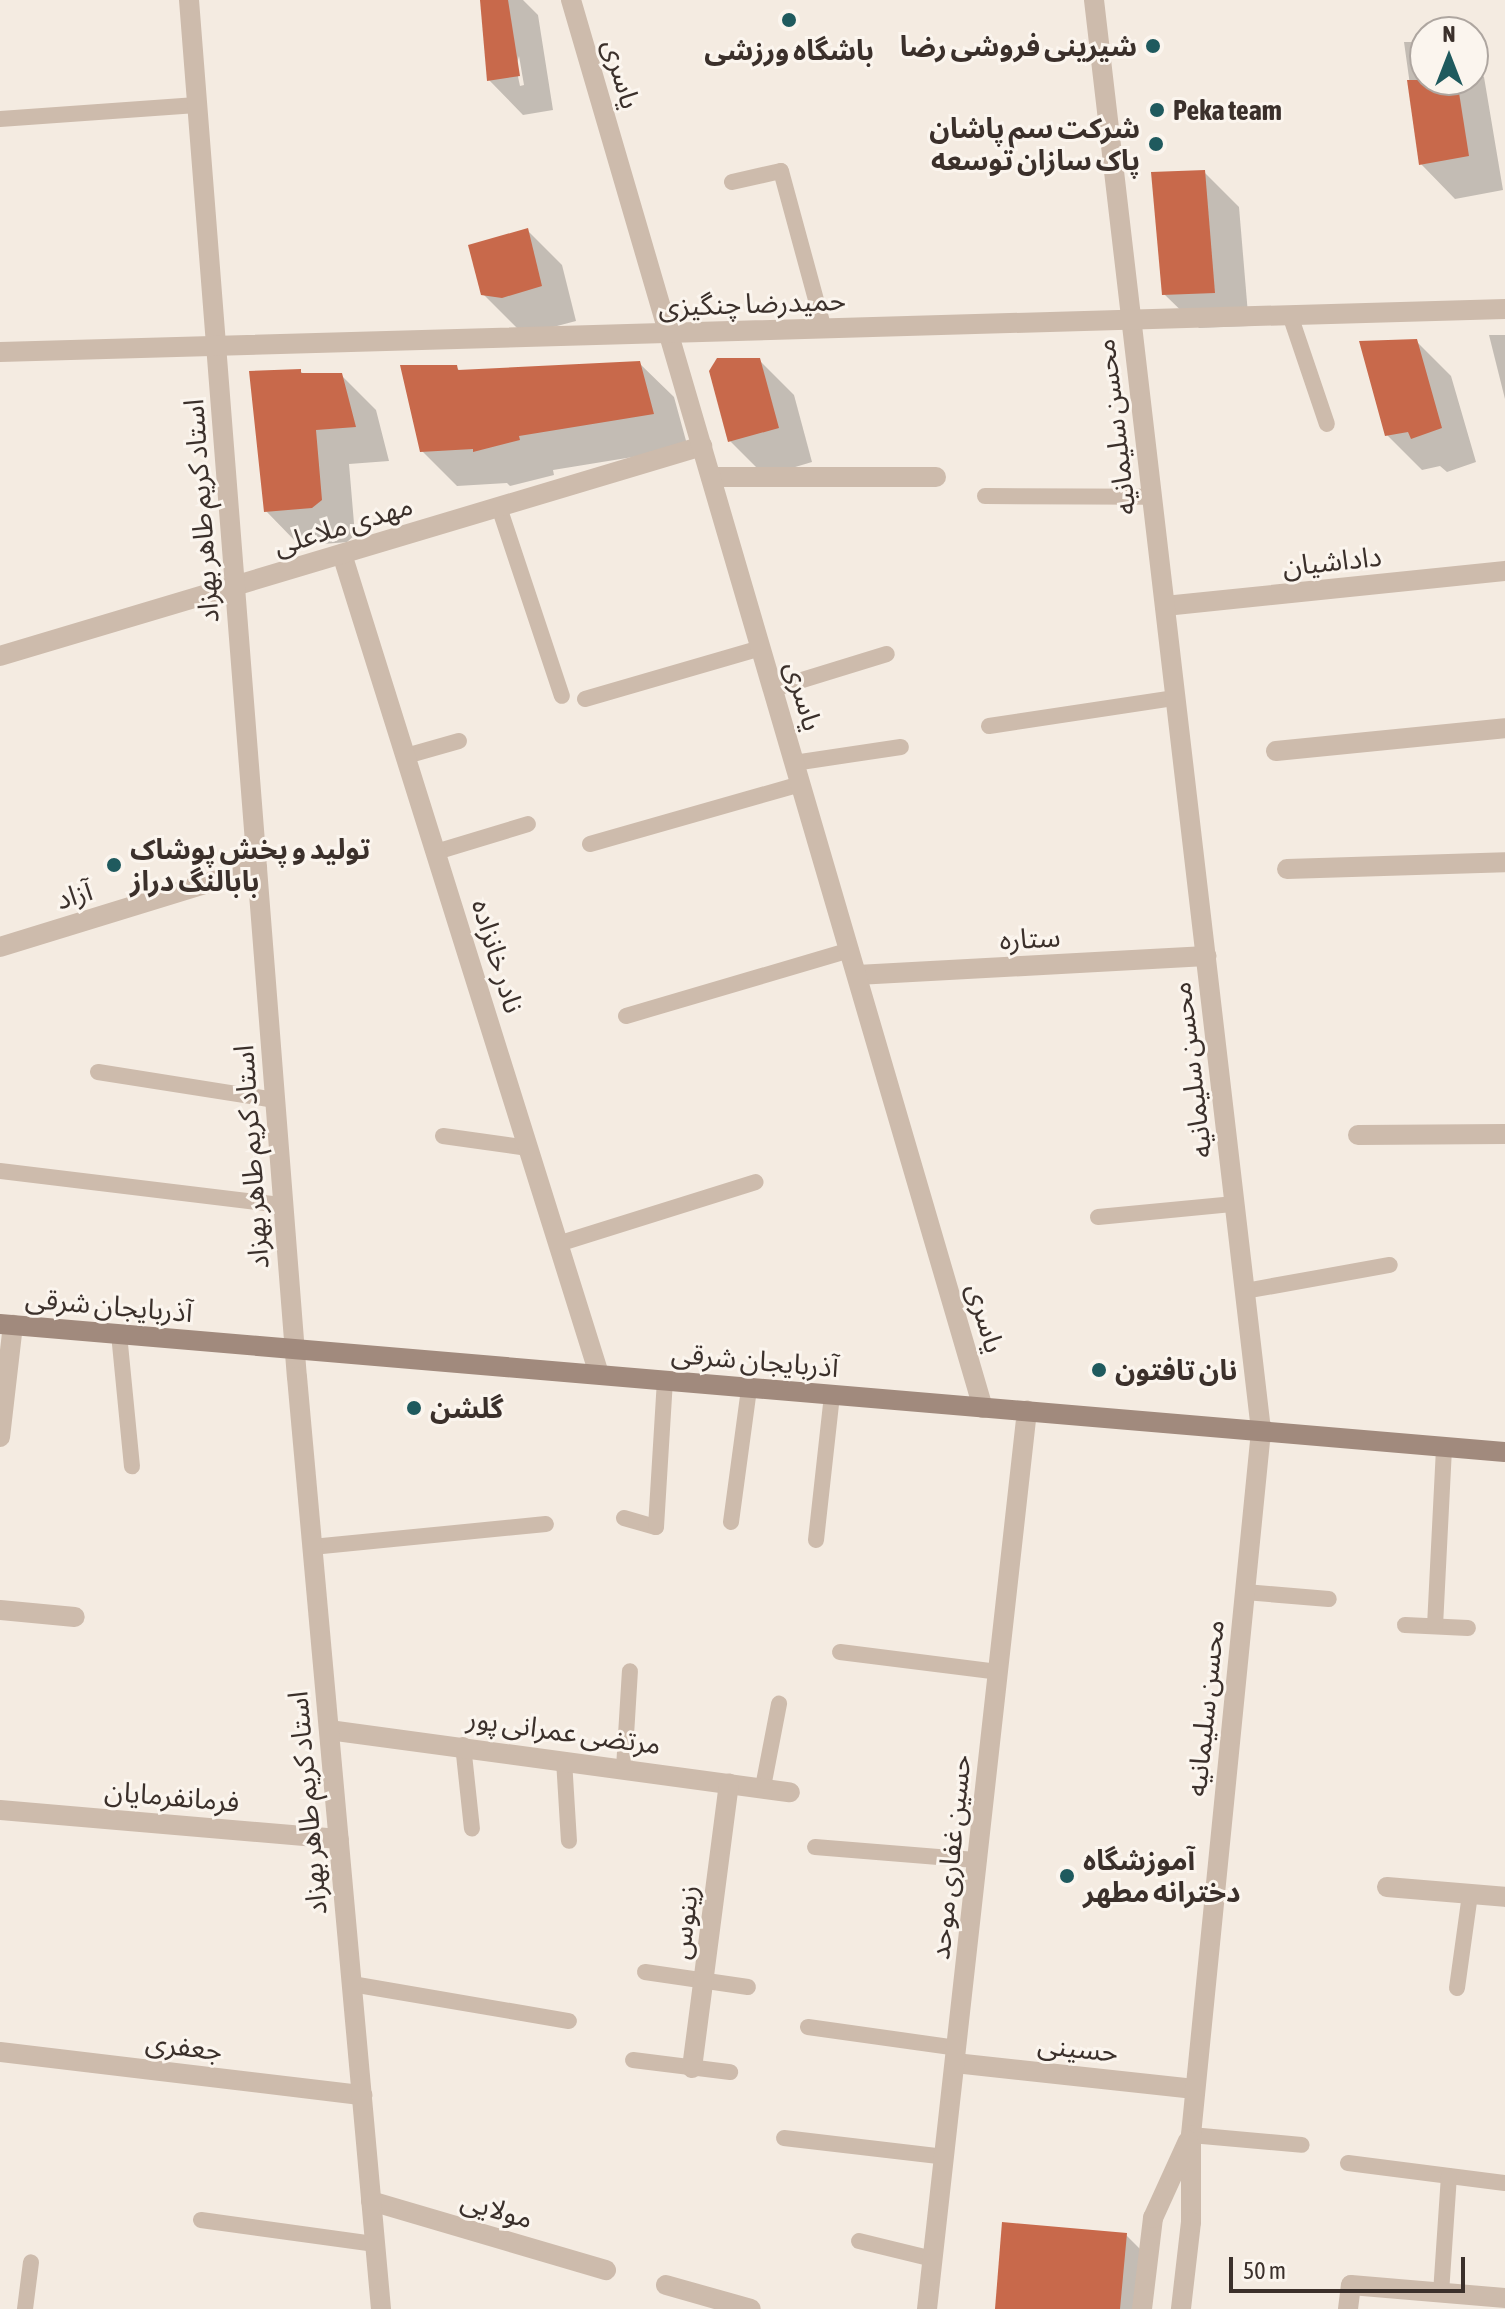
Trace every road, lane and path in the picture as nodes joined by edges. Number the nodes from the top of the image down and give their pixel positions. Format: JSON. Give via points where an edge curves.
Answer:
{"nodes":[{"id":1,"x":189,"y":0,"type":"edge"},
{"id":2,"x":571,"y":0,"type":"edge"},
{"id":3,"x":1094,"y":0,"type":"edge"},
{"id":4,"x":197,"y":105,"type":"junction"},
{"id":5,"x":0,"y":119,"type":"edge"},
{"id":6,"x":732,"y":182,"type":"dead end"},
{"id":7,"x":1505,"y":309,"type":"edge"},
{"id":8,"x":1290,"y":315,"type":"junction"},
{"id":9,"x":1131,"y":320,"type":"junction"},
{"id":10,"x":824,"y":329,"type":"junction"},
{"id":11,"x":668,"y":333,"type":"junction"},
{"id":12,"x":216,"y":346,"type":"junction"},
{"id":13,"x":0,"y":352,"type":"edge"},
{"id":14,"x":1327,"y":424,"type":"dead end"},
{"id":15,"x":702,"y":446,"type":"junction"},
{"id":16,"x":711,"y":477,"type":"junction"},
{"id":17,"x":936,"y":477,"type":"dead end"},
{"id":18,"x":985,"y":496,"type":"dead end"},
{"id":19,"x":1152,"y":497,"type":"junction"},
{"id":20,"x":499,"y":507,"type":"junction"},
{"id":21,"x":342,"y":554,"type":"junction"},
{"id":22,"x":1505,"y":571,"type":"edge"},
{"id":23,"x":235,"y":586,"type":"junction"},
{"id":24,"x":1165,"y":606,"type":"junction"},
{"id":25,"x":761,"y":648,"type":"junction"},
{"id":26,"x":887,"y":654,"type":"dead end"},
{"id":27,"x":0,"y":656,"type":"edge"},
{"id":28,"x":773,"y":689,"type":"junction"},
{"id":29,"x":562,"y":696,"type":"dead end"},
{"id":30,"x":1175,"y":698,"type":"junction"},
{"id":31,"x":585,"y":699,"type":"dead end"},
{"id":32,"x":989,"y":726,"type":"dead end"},
{"id":33,"x":1505,"y":728,"type":"edge"},
{"id":34,"x":459,"y":741,"type":"dead end"},
{"id":35,"x":901,"y":747,"type":"dead end"},
{"id":36,"x":1276,"y":751,"type":"dead end"},
{"id":37,"x":406,"y":756,"type":"junction"},
{"id":38,"x":794,"y":763,"type":"junction"},
{"id":39,"x":801,"y":784,"type":"junction"},
{"id":40,"x":528,"y":824,"type":"dead end"},
{"id":41,"x":590,"y":844,"type":"dead end"},
{"id":42,"x":436,"y":852,"type":"junction"},
{"id":43,"x":1505,"y":862,"type":"edge"},
{"id":44,"x":257,"y":868,"type":"junction"},
{"id":45,"x":1287,"y":869,"type":"dead end"},
{"id":46,"x":0,"y":947,"type":"edge"},
{"id":47,"x":850,"y":950,"type":"junction"},
{"id":48,"x":1206,"y":956,"type":"junction"},
{"id":49,"x":857,"y":975,"type":"junction"},
{"id":50,"x":626,"y":1016,"type":"dead end"},
{"id":51,"x":98,"y":1072,"type":"dead end"},
{"id":52,"x":275,"y":1100,"type":"junction"},
{"id":53,"x":1505,"y":1134,"type":"edge"},
{"id":54,"x":1358,"y":1135,"type":"dead end"},
{"id":55,"x":443,"y":1136,"type":"dead end"},
{"id":56,"x":528,"y":1148,"type":"junction"},
{"id":57,"x":0,"y":1171,"type":"edge"},
{"id":58,"x":756,"y":1182,"type":"dead end"},
{"id":59,"x":1234,"y":1204,"type":"junction"},
{"id":60,"x":283,"y":1205,"type":"junction"},
{"id":61,"x":1098,"y":1217,"type":"dead end"},
{"id":62,"x":558,"y":1244,"type":"junction"},
{"id":63,"x":1390,"y":1265,"type":"dead end"},
{"id":64,"x":1245,"y":1291,"type":"junction"},
{"id":65,"x":6,"y":1324,"type":"edge"},
{"id":66,"x":119,"y":1334,"type":"junction"},
{"id":67,"x":295,"y":1349,"type":"junction"},
{"id":68,"x":599,"y":1374,"type":"junction"},
{"id":69,"x":665,"y":1380,"type":"junction"},
{"id":70,"x":749,"y":1388,"type":"junction"},
{"id":71,"x":832,"y":1394,"type":"junction"},
{"id":72,"x":983,"y":1408,"type":"junction"},
{"id":73,"x":1027,"y":1411,"type":"junction"},
{"id":74,"x":1261,"y":1431,"type":"junction"},
{"id":75,"x":0,"y":1437,"type":"edge"},
{"id":76,"x":1444,"y":1447,"type":"junction"},
{"id":77,"x":1505,"y":1452,"type":"edge"},
{"id":78,"x":132,"y":1466,"type":"dead end"},
{"id":79,"x":624,"y":1518,"type":"dead end"},
{"id":80,"x":731,"y":1522,"type":"dead end"},
{"id":81,"x":546,"y":1524,"type":"dead end"},
{"id":82,"x":816,"y":1540,"type":"dead end"},
{"id":83,"x":312,"y":1547,"type":"junction"},
{"id":84,"x":1245,"y":1592,"type":"junction"},
{"id":85,"x":1329,"y":1599,"type":"dead end"},
{"id":86,"x":0,"y":1610,"type":"edge"},
{"id":87,"x":75,"y":1617,"type":"dead end"},
{"id":88,"x":1405,"y":1625,"type":"dead end"},
{"id":89,"x":1435,"y":1626,"type":"junction"},
{"id":90,"x":1468,"y":1628,"type":"dead end"},
{"id":91,"x":840,"y":1652,"type":"dead end"},
{"id":92,"x":630,"y":1671,"type":"dead end"},
{"id":93,"x":998,"y":1672,"type":"junction"},
{"id":94,"x":779,"y":1704,"type":"dead end"},
{"id":95,"x":329,"y":1730,"type":"junction"},
{"id":96,"x":463,"y":1745,"type":"junction"},
{"id":97,"x":564,"y":1760,"type":"junction"},
{"id":98,"x":624,"y":1768,"type":"junction"},
{"id":99,"x":729,"y":1783,"type":"junction"},
{"id":100,"x":763,"y":1787,"type":"junction"},
{"id":101,"x":790,"y":1792,"type":"dead end"},
{"id":102,"x":0,"y":1810,"type":"edge"},
{"id":103,"x":472,"y":1829,"type":"dead end"},
{"id":104,"x":339,"y":1839,"type":"junction"},
{"id":105,"x":569,"y":1841,"type":"dead end"},
{"id":106,"x":815,"y":1847,"type":"dead end"},
{"id":107,"x":978,"y":1860,"type":"junction"},
{"id":108,"x":1387,"y":1887,"type":"dead end"},
{"id":109,"x":1470,"y":1894,"type":"junction"},
{"id":110,"x":1505,"y":1897,"type":"edge"},
{"id":111,"x":645,"y":1972,"type":"dead end"},
{"id":112,"x":706,"y":1980,"type":"junction"},
{"id":113,"x":352,"y":1984,"type":"junction"},
{"id":114,"x":748,"y":1987,"type":"dead end"},
{"id":115,"x":1457,"y":1988,"type":"dead end"},
{"id":116,"x":569,"y":2021,"type":"dead end"},
{"id":117,"x":808,"y":2027,"type":"dead end"},
{"id":118,"x":0,"y":2052,"type":"edge"},
{"id":119,"x":956,"y":2055,"type":"junction"},
{"id":120,"x":633,"y":2060,"type":"dead end"},
{"id":121,"x":692,"y":2068,"type":"junction"},
{"id":122,"x":730,"y":2072,"type":"dead end"},
{"id":123,"x":1195,"y":2089,"type":"junction"},
{"id":124,"x":362,"y":2095,"type":"junction"},
{"id":125,"x":1191,"y":2135,"type":"junction"},
{"id":126,"x":784,"y":2138,"type":"dead end"},
{"id":127,"x":1302,"y":2145,"type":"dead end"},
{"id":128,"x":945,"y":2157,"type":"junction"},
{"id":129,"x":1348,"y":2163,"type":"dead end"},
{"id":130,"x":1449,"y":2176,"type":"junction"},
{"id":131,"x":1505,"y":2183,"type":"edge"},
{"id":132,"x":371,"y":2201,"type":"junction"},
{"id":133,"x":201,"y":2220,"type":"dead end"},
{"id":134,"x":859,"y":2241,"type":"dead end"},
{"id":135,"x":375,"y":2244,"type":"junction"},
{"id":136,"x":933,"y":2259,"type":"junction"},
{"id":137,"x":31,"y":2262,"type":"dead end"},
{"id":138,"x":606,"y":2270,"type":"dead end"},
{"id":139,"x":666,"y":2285,"type":"dead end"},
{"id":140,"x":1441,"y":2293,"type":"junction"},
{"id":141,"x":1505,"y":2298,"type":"edge"},
{"id":142,"x":25,"y":2309,"type":"edge"},
{"id":143,"x":381,"y":2309,"type":"edge"},
{"id":144,"x":751,"y":2309,"type":"edge"},
{"id":145,"x":927,"y":2309,"type":"edge"},
{"id":146,"x":1142,"y":2309,"type":"edge"},
{"id":147,"x":1181,"y":2309,"type":"edge"},
{"id":148,"x":1348,"y":2309,"type":"edge"}],
"edges":[{"from":1,"to":4,"type":"street","name":"استاد کریم طاهر بهزاد"},
{"from":2,"to":11,"type":"street","name":"یاسری"},
{"from":3,"to":9,"type":"street","name":"محسن سلیمانیه"},
{"from":4,"to":5,"type":"lane"},
{"from":4,"to":12,"type":"street","name":"استاد کریم طاهر بهزاد"},
{"from":6,"to":10,"type":"lane","via":[[781,171]]},
{"from":7,"to":8,"type":"street","name":"حمیدرضا چنگیزی"},
{"from":8,"to":9,"type":"street","name":"حمیدرضا چنگیزی"},
{"from":8,"to":14,"type":"lane"},
{"from":9,"to":10,"type":"street","name":"حمیدرضا چنگیزی"},
{"from":9,"to":19,"type":"street","name":"محسن سلیمانیه"},
{"from":10,"to":11,"type":"street","name":"حمیدرضا چنگیزی"},
{"from":11,"to":12,"type":"street","name":"حمیدرضا چنگیزی"},
{"from":11,"to":15,"type":"street","name":"یاسری"},
{"from":12,"to":13,"type":"street","name":"حمیدرضا چنگیزی"},
{"from":12,"to":23,"type":"street","name":"استاد کریم طاهر بهزاد"},
{"from":15,"to":16,"type":"street","name":"یاسری"},
{"from":15,"to":20,"type":"street","name":"مهدی ملاعلی"},
{"from":16,"to":17,"type":"street"},
{"from":16,"to":25,"type":"street","name":"یاسری"},
{"from":18,"to":19,"type":"lane"},
{"from":19,"to":24,"type":"street","name":"محسن سلیمانیه"},
{"from":20,"to":21,"type":"street","name":"مهدی ملاعلی"},
{"from":20,"to":29,"type":"lane"},
{"from":21,"to":23,"type":"street","name":"مهدی ملاعلی"},
{"from":21,"to":37,"type":"street","name":"نادر خانزاده"},
{"from":22,"to":24,"type":"street","name":"داداشیان"},
{"from":23,"to":27,"type":"street","name":"مهدی ملاعلی"},
{"from":23,"to":44,"type":"street","name":"استاد کریم طاهر بهزاد"},
{"from":24,"to":30,"type":"street","name":"محسن سلیمانیه"},
{"from":25,"to":28,"type":"street","name":"یاسری"},
{"from":25,"to":31,"type":"lane"},
{"from":26,"to":28,"type":"lane"},
{"from":28,"to":38,"type":"street","name":"یاسری"},
{"from":30,"to":32,"type":"lane"},
{"from":30,"to":48,"type":"street","name":"محسن سلیمانیه"},
{"from":33,"to":36,"type":"street"},
{"from":34,"to":37,"type":"lane"},
{"from":35,"to":38,"type":"lane"},
{"from":37,"to":42,"type":"street","name":"نادر خانزاده"},
{"from":38,"to":39,"type":"street","name":"یاسری"},
{"from":39,"to":41,"type":"lane"},
{"from":39,"to":47,"type":"street","name":"یاسری"},
{"from":40,"to":42,"type":"lane"},
{"from":42,"to":56,"type":"street","name":"نادر خانزاده"},
{"from":43,"to":45,"type":"street"},
{"from":44,"to":46,"type":"street","name":"آزاد"},
{"from":44,"to":52,"type":"street","name":"استاد کریم طاهر بهزاد"},
{"from":47,"to":49,"type":"street","name":"یاسری"},
{"from":47,"to":50,"type":"lane"},
{"from":48,"to":49,"type":"street","name":"ستاره"},
{"from":48,"to":59,"type":"street","name":"محسن سلیمانیه"},
{"from":49,"to":72,"type":"street","name":"یاسری"},
{"from":51,"to":52,"type":"lane"},
{"from":52,"to":60,"type":"street","name":"استاد کریم طاهر بهزاد"},
{"from":53,"to":54,"type":"street"},
{"from":55,"to":56,"type":"lane"},
{"from":56,"to":62,"type":"street","name":"نادر خانزاده"},
{"from":57,"to":60,"type":"lane"},
{"from":58,"to":62,"type":"lane"},
{"from":59,"to":61,"type":"lane"},
{"from":59,"to":64,"type":"street","name":"محسن سلیمانیه"},
{"from":60,"to":67,"type":"street","name":"استاد کریم طاهر بهزاد"},
{"from":62,"to":68,"type":"street","name":"نادر خانزاده"},
{"from":63,"to":64,"type":"lane"},
{"from":64,"to":74,"type":"street","name":"محسن سلیمانیه"},
{"from":65,"to":66,"type":"main road","name":"آذربایجان شرقی"},
{"from":65,"to":75,"type":"street"},
{"from":66,"to":67,"type":"main road","name":"آذربایجان شرقی"},
{"from":66,"to":78,"type":"lane"},
{"from":67,"to":68,"type":"main road","name":"آذربایجان شرقی"},
{"from":67,"to":83,"type":"street","name":"استاد کریم طاهر بهزاد"},
{"from":68,"to":69,"type":"main road","name":"آذربایجان شرقی"},
{"from":69,"to":70,"type":"main road","name":"آذربایجان شرقی"},
{"from":69,"to":79,"type":"lane","via":[[656,1527]]},
{"from":70,"to":71,"type":"main road","name":"آذربایجان شرقی"},
{"from":70,"to":80,"type":"lane"},
{"from":71,"to":72,"type":"main road","name":"آذربایجان شرقی"},
{"from":71,"to":82,"type":"lane"},
{"from":72,"to":73,"type":"main road","name":"آذربایجان شرقی"},
{"from":73,"to":74,"type":"main road","name":"آذربایجان شرقی"},
{"from":73,"to":93,"type":"street","name":"حسین غفاری موحد"},
{"from":74,"to":76,"type":"main road","name":"آذربایجان شرقی"},
{"from":74,"to":84,"type":"street","name":"محسن سلیمانیه"},
{"from":76,"to":77,"type":"main road","name":"آذربایجان شرقی"},
{"from":76,"to":89,"type":"lane"},
{"from":81,"to":83,"type":"lane"},
{"from":83,"to":95,"type":"street","name":"استاد کریم طاهر بهزاد"},
{"from":84,"to":85,"type":"lane"},
{"from":84,"to":123,"type":"street","name":"محسن سلیمانیه"},
{"from":86,"to":87,"type":"street"},
{"from":88,"to":89,"type":"lane"},
{"from":89,"to":90,"type":"lane"},
{"from":91,"to":93,"type":"lane"},
{"from":92,"to":98,"type":"lane"},
{"from":93,"to":107,"type":"street","name":"حسین غفاری موحد"},
{"from":94,"to":100,"type":"lane"},
{"from":95,"to":96,"type":"street","name":"مرتضی عمرانی پور"},
{"from":95,"to":104,"type":"street","name":"استاد کریم طاهر بهزاد"},
{"from":96,"to":97,"type":"street","name":"مرتضی عمرانی پور"},
{"from":96,"to":103,"type":"lane"},
{"from":97,"to":98,"type":"street","name":"مرتضی عمرانی پور"},
{"from":97,"to":105,"type":"lane"},
{"from":98,"to":99,"type":"street","name":"مرتضی عمرانی پور"},
{"from":99,"to":100,"type":"street","name":"مرتضی عمرانی پور"},
{"from":99,"to":112,"type":"street","name":"زینوس"},
{"from":100,"to":101,"type":"street","name":"مرتضی عمرانی پور"},
{"from":102,"to":104,"type":"street","name":"فرمانفرمایان"},
{"from":104,"to":113,"type":"street","name":"استاد کریم طاهر بهزاد"},
{"from":106,"to":107,"type":"lane"},
{"from":107,"to":119,"type":"street","name":"حسین غفاری موحد"},
{"from":108,"to":109,"type":"street"},
{"from":109,"to":110,"type":"street"},
{"from":109,"to":115,"type":"lane"},
{"from":111,"to":112,"type":"lane"},
{"from":112,"to":114,"type":"lane"},
{"from":112,"to":121,"type":"street","name":"زینوس"},
{"from":113,"to":116,"type":"lane"},
{"from":113,"to":124,"type":"street","name":"استاد کریم طاهر بهزاد"},
{"from":117,"to":119,"type":"lane"},
{"from":118,"to":124,"type":"street","name":"جعفری"},
{"from":119,"to":123,"type":"street","name":"حسینی"},
{"from":119,"to":128,"type":"street","name":"حسین غفاری موحد"},
{"from":120,"to":121,"type":"lane"},
{"from":121,"to":122,"type":"lane"},
{"from":123,"to":125,"type":"street","name":"محسن سلیمانیه"},
{"from":124,"to":132,"type":"street","name":"استاد کریم طاهر بهزاد"},
{"from":125,"to":127,"type":"lane"},
{"from":125,"to":146,"type":"street","name":"محسن سلیمانیه","via":[[1153,2218]]},
{"from":125,"to":147,"type":"street","name":"محسن سلیمانیه","via":[[1191,2222]]},
{"from":126,"to":128,"type":"lane"},
{"from":128,"to":136,"type":"street","name":"حسین غفاری موحد"},
{"from":129,"to":130,"type":"lane"},
{"from":130,"to":131,"type":"lane"},
{"from":130,"to":140,"type":"lane"},
{"from":132,"to":135,"type":"street","name":"استاد کریم طاهر بهزاد"},
{"from":132,"to":138,"type":"street","name":"مولایی"},
{"from":133,"to":135,"type":"lane"},
{"from":134,"to":136,"type":"lane"},
{"from":135,"to":143,"type":"street","name":"استاد کریم طاهر بهزاد"},
{"from":136,"to":145,"type":"street","name":"حسین غفاری موحد"},
{"from":137,"to":142,"type":"lane"},
{"from":139,"to":144,"type":"street"},
{"from":140,"to":141,"type":"street"},
{"from":140,"to":148,"type":"street","via":[[1351,2285]]}]}
